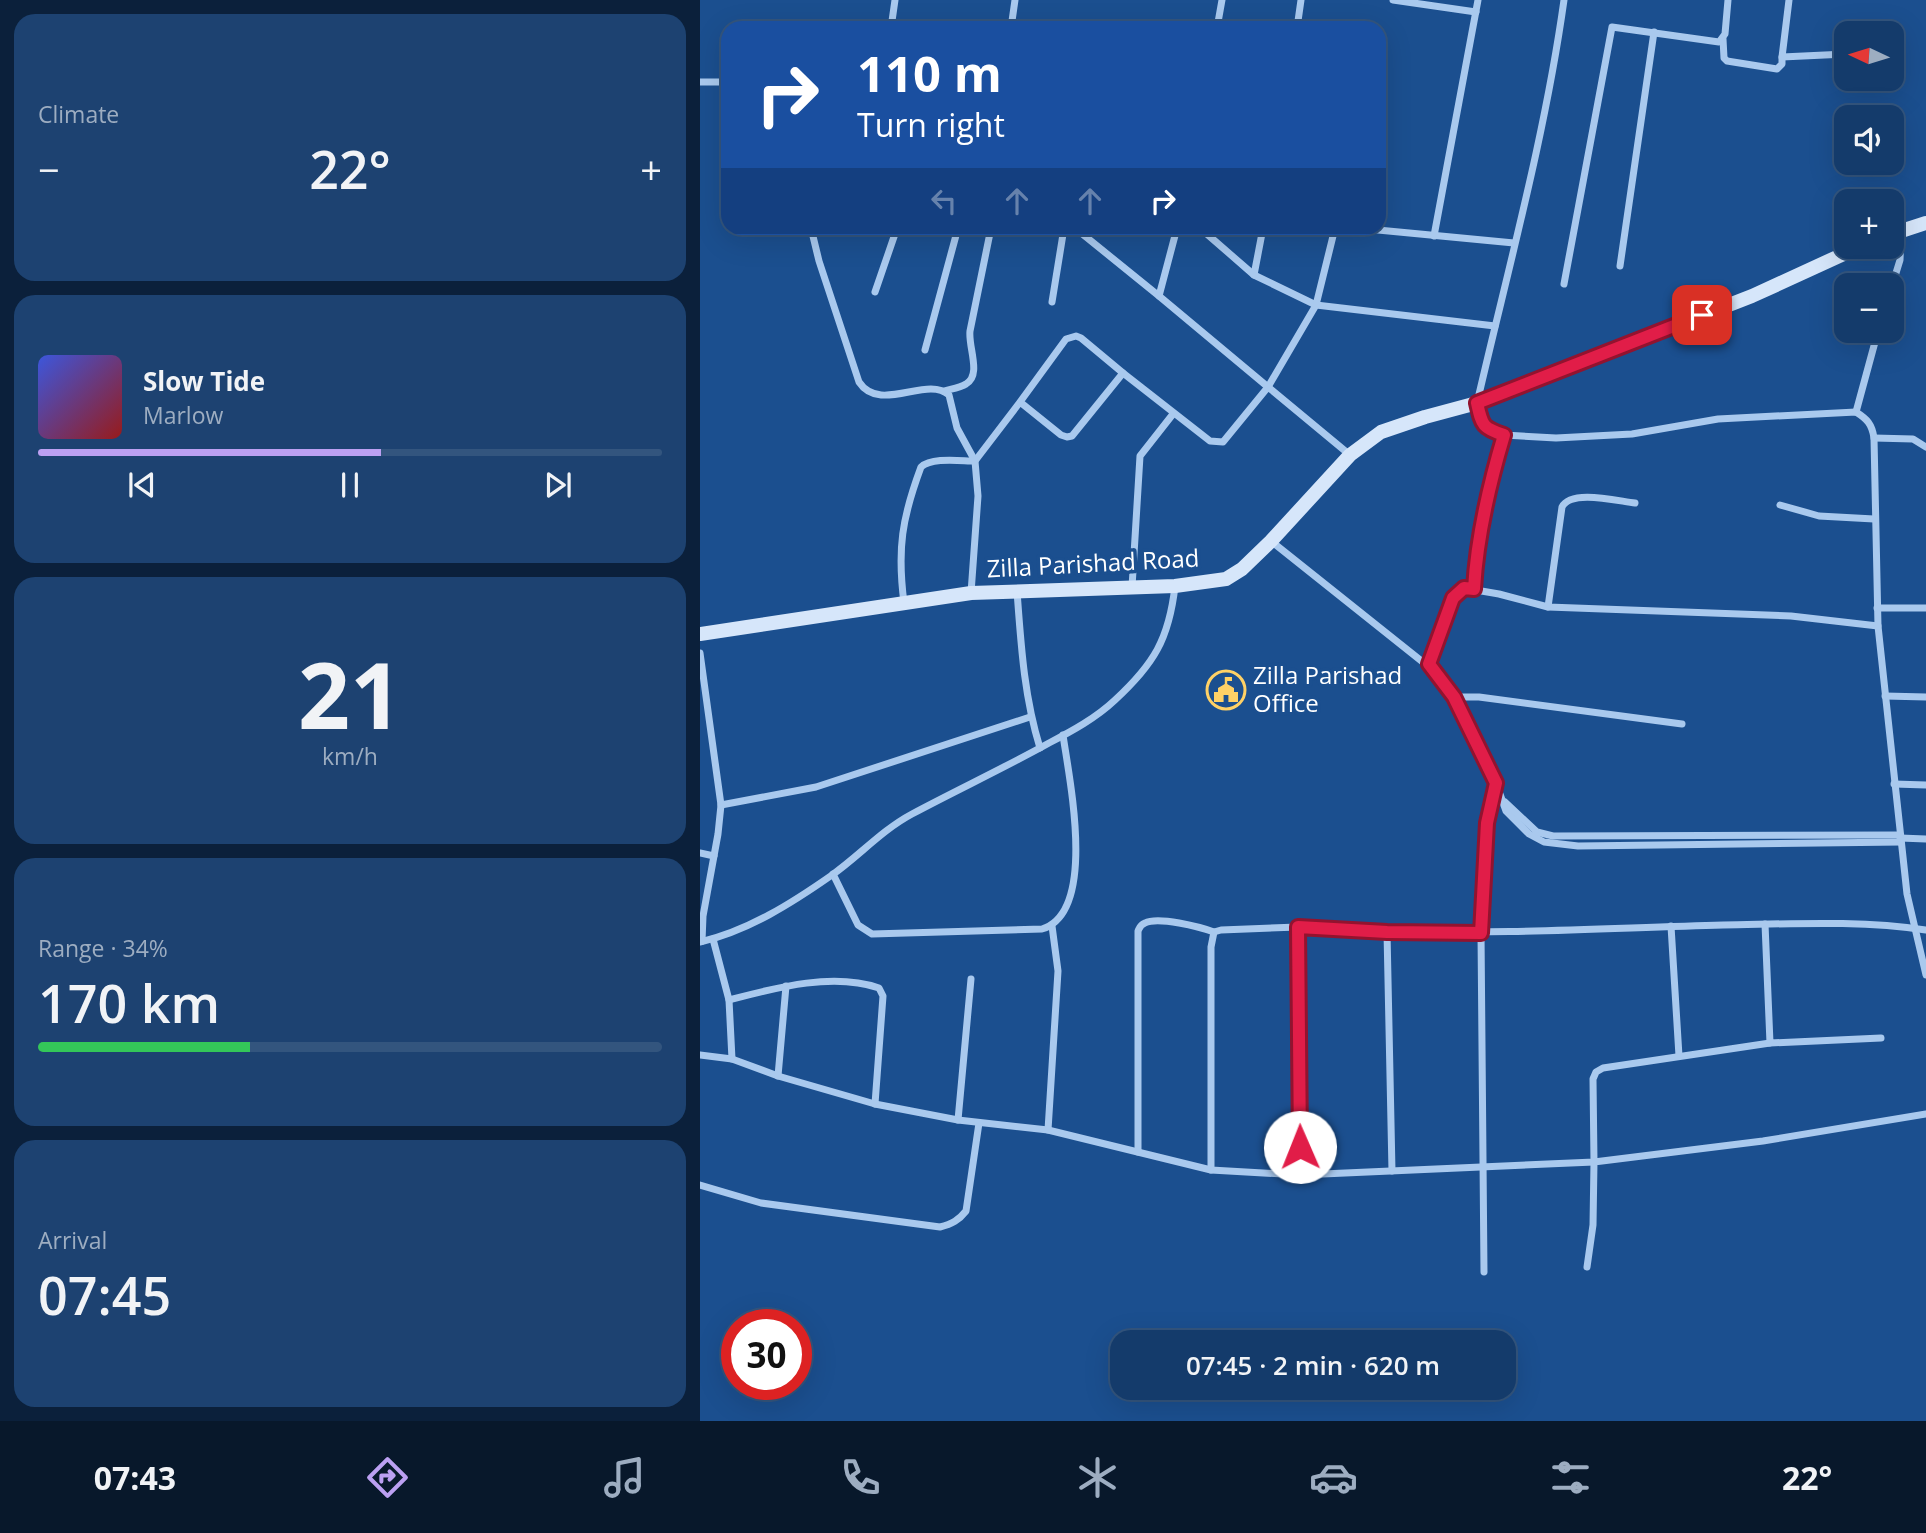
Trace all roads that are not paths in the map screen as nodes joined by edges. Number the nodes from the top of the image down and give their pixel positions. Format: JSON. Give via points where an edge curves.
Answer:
{"nodes":[{"id":1,"x":895,"y":0,"type":"edge"},
{"id":2,"x":1015,"y":0,"type":"edge"},
{"id":3,"x":1222,"y":0,"type":"edge"},
{"id":4,"x":1301,"y":0,"type":"edge"},
{"id":5,"x":1393,"y":0,"type":"edge"},
{"id":6,"x":1478,"y":0,"type":"edge"},
{"id":7,"x":1564,"y":0,"type":"edge"},
{"id":8,"x":1728,"y":0,"type":"edge"},
{"id":9,"x":1789,"y":0,"type":"edge"},
{"id":10,"x":1476,"y":12,"type":"junction"},
{"id":11,"x":892,"y":21,"type":"edge"},
{"id":12,"x":1012,"y":21,"type":"edge"},
{"id":13,"x":1218,"y":21,"type":"edge"},
{"id":14,"x":1298,"y":21,"type":"edge"},
{"id":15,"x":1654,"y":32,"type":"junction"},
{"id":16,"x":1723,"y":40,"type":"junction"},
{"id":17,"x":1834,"y":55,"type":"edge"},
{"id":18,"x":1782,"y":57,"type":"junction"},
{"id":19,"x":700,"y":82,"type":"edge"},
{"id":20,"x":721,"y":82,"type":"edge"},
{"id":21,"x":1926,"y":223,"type":"edge"},
{"id":22,"x":1904,"y":230,"type":"edge"},
{"id":23,"x":1386,"y":231,"type":"edge"},
{"id":24,"x":813,"y":235,"type":"edge"},
{"id":25,"x":895,"y":235,"type":"edge"},
{"id":26,"x":956,"y":235,"type":"edge"},
{"id":27,"x":990,"y":235,"type":"edge"},
{"id":28,"x":1063,"y":235,"type":"edge"},
{"id":29,"x":1084,"y":235,"type":"edge"},
{"id":30,"x":1175,"y":235,"type":"edge"},
{"id":31,"x":1208,"y":235,"type":"edge"},
{"id":32,"x":1261,"y":235,"type":"edge"},
{"id":33,"x":1333,"y":235,"type":"edge"},
{"id":34,"x":1434,"y":236,"type":"junction"},
{"id":35,"x":1514,"y":243,"type":"junction"},
{"id":36,"x":1834,"y":258,"type":"edge"},
{"id":37,"x":1620,"y":266,"type":"dead end"},
{"id":38,"x":1254,"y":275,"type":"junction"},
{"id":39,"x":1564,"y":284,"type":"dead end"},
{"id":40,"x":875,"y":292,"type":"dead end"},
{"id":41,"x":1159,"y":296,"type":"junction"},
{"id":42,"x":1052,"y":302,"type":"dead end"},
{"id":43,"x":1316,"y":305,"type":"junction"},
{"id":44,"x":1495,"y":326,"type":"junction"},
{"id":45,"x":1875,"y":343,"type":"edge"},
{"id":46,"x":925,"y":349,"type":"dead end"},
{"id":47,"x":1123,"y":373,"type":"junction"},
{"id":48,"x":1268,"y":387,"type":"junction"},
{"id":49,"x":944,"y":391,"type":"junction"},
{"id":50,"x":1020,"y":402,"type":"junction"},
{"id":51,"x":1477,"y":403,"type":"junction"},
{"id":52,"x":1856,"y":412,"type":"junction"},
{"id":53,"x":1173,"y":414,"type":"junction"},
{"id":54,"x":1504,"y":435,"type":"junction"},
{"id":55,"x":1874,"y":438,"type":"junction"},
{"id":56,"x":1926,"y":447,"type":"edge"},
{"id":57,"x":1350,"y":455,"type":"junction"},
{"id":58,"x":975,"y":461,"type":"junction"},
{"id":59,"x":1635,"y":503,"type":"dead end"},
{"id":60,"x":1780,"y":505,"type":"dead end"},
{"id":61,"x":1874,"y":519,"type":"junction"},
{"id":62,"x":1271,"y":541,"type":"junction"},
{"id":63,"x":1175,"y":586,"type":"junction"},
{"id":64,"x":1132,"y":587,"type":"junction"},
{"id":65,"x":1474,"y":589,"type":"junction"},
{"id":66,"x":1017,"y":591,"type":"junction"},
{"id":67,"x":971,"y":593,"type":"junction"},
{"id":68,"x":904,"y":603,"type":"junction"},
{"id":69,"x":1548,"y":607,"type":"junction"},
{"id":70,"x":1877,"y":608,"type":"junction"},
{"id":71,"x":1926,"y":608,"type":"edge"},
{"id":72,"x":1878,"y":626,"type":"junction"},
{"id":73,"x":700,"y":634,"type":"edge"},
{"id":74,"x":700,"y":653,"type":"edge"},
{"id":75,"x":1429,"y":664,"type":"junction"},
{"id":76,"x":1885,"y":696,"type":"junction"},
{"id":77,"x":1454,"y":697,"type":"junction"},
{"id":78,"x":1926,"y":697,"type":"edge"},
{"id":79,"x":1030,"y":717,"type":"junction"},
{"id":80,"x":1682,"y":723,"type":"dead end"},
{"id":81,"x":1063,"y":736,"type":"junction"},
{"id":82,"x":1040,"y":748,"type":"junction"},
{"id":83,"x":1496,"y":783,"type":"junction"},
{"id":84,"x":1894,"y":784,"type":"junction"},
{"id":85,"x":1926,"y":785,"type":"edge"},
{"id":86,"x":721,"y":805,"type":"junction"},
{"id":87,"x":1900,"y":838,"type":"junction"},
{"id":88,"x":1926,"y":839,"type":"edge"},
{"id":89,"x":700,"y":853,"type":"edge"},
{"id":90,"x":714,"y":856,"type":"junction"},
{"id":91,"x":833,"y":874,"type":"junction"},
{"id":92,"x":1765,"y":924,"type":"junction"},
{"id":93,"x":1052,"y":926,"type":"junction"},
{"id":94,"x":1671,"y":926,"type":"junction"},
{"id":95,"x":1298,"y":927,"type":"junction"},
{"id":96,"x":1914,"y":928,"type":"junction"},
{"id":97,"x":1926,"y":930,"type":"edge"},
{"id":98,"x":1214,"y":932,"type":"junction"},
{"id":99,"x":1387,"y":932,"type":"junction"},
{"id":100,"x":1481,"y":933,"type":"junction"},
{"id":101,"x":713,"y":939,"type":"junction"},
{"id":102,"x":701,"y":942,"type":"edge"},
{"id":103,"x":1926,"y":975,"type":"edge"},
{"id":104,"x":971,"y":979,"type":"dead end"},
{"id":105,"x":786,"y":986,"type":"junction"},
{"id":106,"x":729,"y":1000,"type":"junction"},
{"id":107,"x":1881,"y":1038,"type":"dead end"},
{"id":108,"x":1770,"y":1043,"type":"junction"},
{"id":109,"x":700,"y":1055,"type":"edge"},
{"id":110,"x":1679,"y":1056,"type":"junction"},
{"id":111,"x":732,"y":1059,"type":"junction"},
{"id":112,"x":778,"y":1076,"type":"junction"},
{"id":113,"x":875,"y":1104,"type":"junction"},
{"id":114,"x":1926,"y":1114,"type":"edge"},
{"id":115,"x":958,"y":1120,"type":"junction"},
{"id":116,"x":979,"y":1123,"type":"junction"},
{"id":117,"x":1048,"y":1130,"type":"junction"},
{"id":118,"x":1138,"y":1152,"type":"junction"},
{"id":119,"x":1594,"y":1162,"type":"junction"},
{"id":120,"x":1484,"y":1167,"type":"junction"},
{"id":121,"x":1211,"y":1170,"type":"junction"},
{"id":122,"x":1392,"y":1171,"type":"junction"},
{"id":123,"x":1300,"y":1175,"type":"junction"},
{"id":124,"x":700,"y":1185,"type":"edge"},
{"id":125,"x":1587,"y":1267,"type":"dead end"},
{"id":126,"x":1484,"y":1272,"type":"dead end"}],
"edges":[{"from":1,"to":11,"type":"street"},
{"from":2,"to":12,"type":"street"},
{"from":3,"to":13,"type":"street"},
{"from":4,"to":14,"type":"street"},
{"from":5,"to":10,"type":"street"},
{"from":6,"to":10,"type":"street"},
{"from":7,"to":35,"type":"street","via":[[1536,159]]},
{"from":8,"to":16,"type":"street"},
{"from":9,"to":18,"type":"street"},
{"from":10,"to":34,"type":"street"},
{"from":15,"to":16,"type":"street"},
{"from":15,"to":37,"type":"street"},
{"from":15,"to":39,"type":"street","via":[[1612,27]]},
{"from":16,"to":18,"type":"street","via":[[1727,61],[1777,69]]},
{"from":17,"to":18,"type":"street"},
{"from":19,"to":20,"type":"street"},
{"from":21,"to":22,"type":"main road"},
{"from":23,"to":34,"type":"street"},
{"from":24,"to":49,"type":"street","via":[[864,389],[877,395]]},
{"from":25,"to":40,"type":"street"},
{"from":26,"to":46,"type":"street"},
{"from":27,"to":49,"type":"street","via":[[970,331],[973,375],[967,384]]},
{"from":28,"to":42,"type":"street"},
{"from":29,"to":41,"type":"street"},
{"from":30,"to":41,"type":"street"},
{"from":31,"to":38,"type":"street"},
{"from":32,"to":38,"type":"street"},
{"from":33,"to":43,"type":"street"},
{"from":34,"to":35,"type":"street"},
{"from":35,"to":44,"type":"street"},
{"from":36,"to":51,"type":"main road","name":"Zilla Parishad Road","via":[[1752,296]]},
{"from":38,"to":43,"type":"street"},
{"from":41,"to":48,"type":"street"},
{"from":43,"to":44,"type":"street"},
{"from":43,"to":48,"type":"street"},
{"from":44,"to":51,"type":"street"},
{"from":45,"to":52,"type":"street"},
{"from":47,"to":50,"type":"street","via":[[1072,436],[1066,437]]},
{"from":47,"to":50,"type":"street","via":[[1081,338],[1070,337]]},
{"from":47,"to":53,"type":"street"},
{"from":48,"to":53,"type":"street","via":[[1223,442],[1210,441]]},
{"from":48,"to":57,"type":"street"},
{"from":49,"to":58,"type":"street"},
{"from":50,"to":58,"type":"street"},
{"from":51,"to":54,"type":"street","via":[[1482,423]]},
{"from":51,"to":57,"type":"main road","name":"Zilla Parishad Road","via":[[1381,432]]},
{"from":52,"to":54,"type":"street","via":[[1718,419],[1632,434]]},
{"from":52,"to":55,"type":"street","via":[[1867,419]]},
{"from":53,"to":64,"type":"street","via":[[1140,456]]},
{"from":54,"to":65,"type":"street","via":[[1489,486]]},
{"from":55,"to":56,"type":"street","via":[[1913,439]]},
{"from":55,"to":61,"type":"street"},
{"from":57,"to":62,"type":"main road","name":"Zilla Parishad Road"},
{"from":58,"to":67,"type":"street","via":[[978,496]]},
{"from":58,"to":68,"type":"street","via":[[925,463],[921,467],[900,551]]},
{"from":59,"to":69,"type":"street","via":[[1584,497],[1565,501]]},
{"from":60,"to":61,"type":"street","via":[[1819,516]]},
{"from":61,"to":70,"type":"street"},
{"from":62,"to":63,"type":"main road","name":"Zilla Parishad Road","via":[[1226,579]]},
{"from":62,"to":75,"type":"street"},
{"from":63,"to":64,"type":"main road","name":"Zilla Parishad Road"},
{"from":63,"to":81,"type":"street","via":[[1167,631],[1154,657],[1114,701]]},
{"from":64,"to":66,"type":"main road","name":"Zilla Parishad Road"},
{"from":65,"to":69,"type":"street"},
{"from":65,"to":75,"type":"street","via":[[1464,588],[1453,598]]},
{"from":66,"to":67,"type":"main road","name":"Zilla Parishad Road"},
{"from":66,"to":79,"type":"street"},
{"from":67,"to":68,"type":"main road","name":"Zilla Parishad Road"},
{"from":68,"to":73,"type":"main road","name":"Zilla Parishad Road"},
{"from":69,"to":72,"type":"street","via":[[1791,616]]},
{"from":70,"to":71,"type":"street"},
{"from":70,"to":72,"type":"street"},
{"from":72,"to":76,"type":"street"},
{"from":74,"to":86,"type":"street"},
{"from":75,"to":77,"type":"street"},
{"from":76,"to":78,"type":"street"},
{"from":76,"to":84,"type":"street"},
{"from":77,"to":80,"type":"street"},
{"from":77,"to":83,"type":"street"},
{"from":79,"to":82,"type":"street"},
{"from":79,"to":86,"type":"street","via":[[816,787]]},
{"from":81,"to":82,"type":"street"},
{"from":81,"to":93,"type":"street","via":[[1076,872],[1073,891]]},
{"from":82,"to":91,"type":"street","via":[[911,815]]},
{"from":83,"to":87,"type":"street","via":[[1507,811],[1529,834],[1545,842],[1578,846]]},
{"from":83,"to":100,"type":"street","via":[[1487,823]]},
{"from":84,"to":85,"type":"street"},
{"from":84,"to":87,"type":"street"},
{"from":86,"to":90,"type":"street"},
{"from":87,"to":88,"type":"street"},
{"from":87,"to":96,"type":"street"},
{"from":89,"to":90,"type":"street"},
{"from":90,"to":102,"type":"street"},
{"from":91,"to":93,"type":"street","via":[[858,925],[872,934]]},
{"from":91,"to":101,"type":"street","via":[[758,921]]},
{"from":92,"to":94,"type":"street"},
{"from":92,"to":96,"type":"street"},
{"from":92,"to":108,"type":"street"},
{"from":93,"to":117,"type":"street","via":[[1058,971]]},
{"from":94,"to":100,"type":"street"},
{"from":94,"to":110,"type":"street"},
{"from":95,"to":98,"type":"street"},
{"from":95,"to":99,"type":"street"},
{"from":95,"to":123,"type":"street"},
{"from":96,"to":97,"type":"street"},
{"from":96,"to":103,"type":"street"},
{"from":98,"to":118,"type":"street","via":[[1156,921],[1146,922],[1138,931]]},
{"from":98,"to":121,"type":"street"},
{"from":99,"to":100,"type":"street"},
{"from":99,"to":122,"type":"street"},
{"from":100,"to":120,"type":"street"},
{"from":101,"to":102,"type":"street"},
{"from":101,"to":106,"type":"street"},
{"from":104,"to":115,"type":"street"},
{"from":105,"to":106,"type":"street"},
{"from":105,"to":112,"type":"street"},
{"from":105,"to":113,"type":"street","via":[[818,982],[879,989],[883,996]]},
{"from":106,"to":111,"type":"street"},
{"from":107,"to":108,"type":"street"},
{"from":108,"to":110,"type":"street"},
{"from":109,"to":111,"type":"street"},
{"from":110,"to":119,"type":"street","via":[[1596,1072]]},
{"from":111,"to":112,"type":"street"},
{"from":112,"to":113,"type":"street"},
{"from":113,"to":115,"type":"street"},
{"from":114,"to":119,"type":"street","via":[[1751,1143]]},
{"from":115,"to":116,"type":"street"},
{"from":116,"to":117,"type":"street"},
{"from":116,"to":124,"type":"street","via":[[966,1211],[960,1219],[940,1227],[761,1203]]},
{"from":117,"to":118,"type":"street"},
{"from":118,"to":121,"type":"street"},
{"from":119,"to":120,"type":"street"},
{"from":119,"to":125,"type":"street"},
{"from":120,"to":122,"type":"street"},
{"from":120,"to":126,"type":"street"},
{"from":121,"to":123,"type":"street"},
{"from":122,"to":123,"type":"street"}]}
